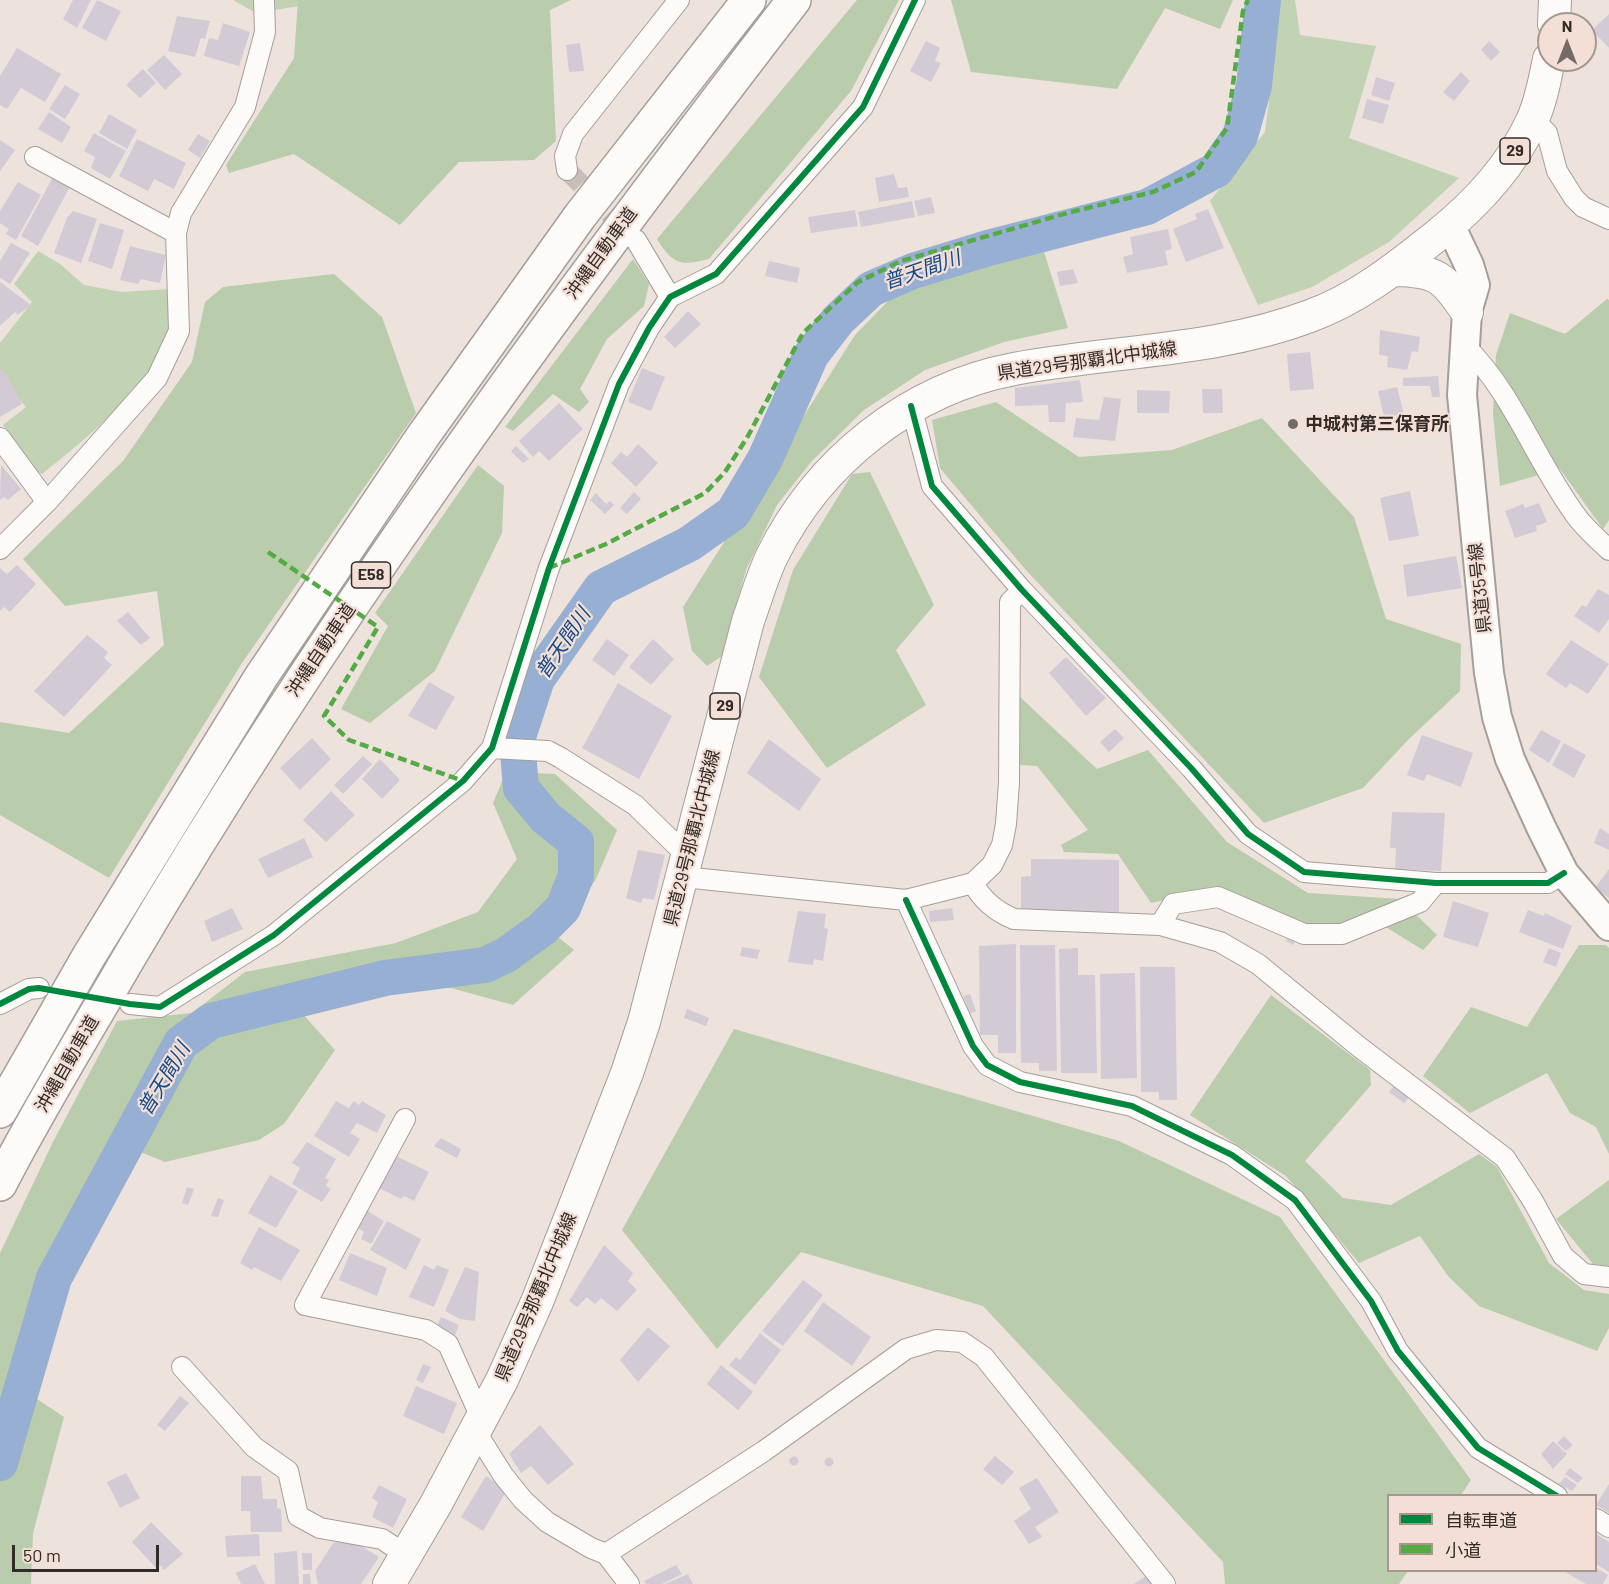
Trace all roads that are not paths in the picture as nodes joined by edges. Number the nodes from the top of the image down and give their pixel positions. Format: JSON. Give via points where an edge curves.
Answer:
{"nodes":[{"id":1,"x":264,"y":0,"type":"edge"},
{"id":2,"x":679,"y":0,"type":"edge"},
{"id":3,"x":749,"y":0,"type":"edge"},
{"id":4,"x":794,"y":0,"type":"edge"},
{"id":5,"x":915,"y":0,"type":"edge"},
{"id":6,"x":1546,"y":72,"type":"edge"},
{"id":7,"x":1533,"y":119,"type":"junction"},
{"id":8,"x":35,"y":157,"type":"dead end"},
{"id":9,"x":567,"y":170,"type":"dead end"},
{"id":10,"x":1609,"y":219,"type":"edge"},
{"id":11,"x":1450,"y":225,"type":"junction"},
{"id":12,"x":176,"y":233,"type":"junction"},
{"id":13,"x":636,"y":240,"type":"tunnel mouth"},
{"id":14,"x":1395,"y":270,"type":"junction"},
{"id":15,"x":670,"y":297,"type":"junction"},
{"id":16,"x":1467,"y":312,"type":"junction"},
{"id":17,"x":1465,"y":346,"type":"junction"},
{"id":18,"x":911,"y":406,"type":"junction"},
{"id":19,"x":0,"y":438,"type":"edge"},
{"id":20,"x":47,"y":502,"type":"junction"},
{"id":21,"x":0,"y":549,"type":"edge"},
{"id":22,"x":1609,"y":550,"type":"edge"},
{"id":23,"x":1022,"y":590,"type":"junction"},
{"id":24,"x":493,"y":748,"type":"junction"},
{"id":25,"x":686,"y":865,"type":"junction"},
{"id":26,"x":1564,"y":873,"type":"junction"},
{"id":27,"x":973,"y":883,"type":"junction"},
{"id":28,"x":1436,"y":883,"type":"junction"},
{"id":29,"x":906,"y":900,"type":"junction"},
{"id":30,"x":1160,"y":925,"type":"junction"},
{"id":31,"x":1609,"y":926,"type":"edge"},
{"id":32,"x":39,"y":988,"type":"dead end"},
{"id":33,"x":0,"y":1004,"type":"edge"},
{"id":34,"x":130,"y":1004,"type":"dead end"},
{"id":35,"x":0,"y":1112,"type":"edge"},
{"id":36,"x":405,"y":1119,"type":"dead end"},
{"id":37,"x":0,"y":1185,"type":"edge"},
{"id":38,"x":1609,"y":1277,"type":"edge"},
{"id":39,"x":182,"y":1367,"type":"dead end"},
{"id":40,"x":479,"y":1426,"type":"junction"},
{"id":41,"x":1554,"y":1494,"type":"edge"},
{"id":42,"x":606,"y":1554,"type":"junction"},
{"id":43,"x":406,"y":1555,"type":"junction"},
{"id":44,"x":389,"y":1584,"type":"edge"},
{"id":45,"x":629,"y":1584,"type":"edge"},
{"id":46,"x":1165,"y":1584,"type":"edge"}],
"edges":[{"from":1,"to":12,"type":"street","via":[[265,32],[245,107],[181,213]]},
{"from":2,"to":9,"type":"street","via":[[573,134],[565,156]]},
{"from":3,"to":35,"type":"highway","name":"沖縄自動車道","number":"E58","via":[[580,216],[423,436],[274,658],[89,956]]},
{"from":4,"to":37,"type":"highway","name":"沖縄自動車道","number":"E58","via":[[627,216],[440,475],[300,680],[180,870]]},
{"from":5,"to":15,"type":"street","via":[[862,107],[716,274]]},
{"from":6,"to":7,"type":"main road","name":"県道29号那覇北中城線","number":"29"},
{"from":7,"to":10,"type":"street","via":[[1547,133],[1557,171],[1574,198],[1583,207]]},
{"from":7,"to":11,"type":"main road","name":"県道29号那覇北中城線","number":"29","via":[[1492,183]]},
{"from":8,"to":12,"type":"street"},
{"from":11,"to":14,"type":"main road","name":"県道29号那覇北中城線","number":"29"},
{"from":11,"to":16,"type":"main road","name":"県道35号線","via":[[1473,274],[1475,285]]},
{"from":12,"to":20,"type":"street","via":[[179,331],[157,378]]},
{"from":13,"to":15,"type":"street"},
{"from":14,"to":16,"type":"main road","via":[[1438,276]]},
{"from":14,"to":18,"type":"main road","name":"県道29号那覇北中城線","number":"29","via":[[1335,305],[1256,333],[1198,346],[1014,369],[970,381]]},
{"from":15,"to":24,"type":"street","via":[[618,384],[549,568]]},
{"from":16,"to":17,"type":"main road","name":"県道35号線"},
{"from":17,"to":22,"type":"street","via":[[1482,362],[1512,405],[1574,514]]},
{"from":17,"to":26,"type":"main road","name":"県道35号線","via":[[1462,395],[1468,467],[1497,717],[1510,759]]},
{"from":18,"to":23,"type":"street","via":[[932,486]]},
{"from":18,"to":25,"type":"main road","name":"県道29号那覇北中城線","number":"29","via":[[853,449],[812,492],[770,558],[732,678]]},
{"from":19,"to":20,"type":"street"},
{"from":20,"to":21,"type":"street"},
{"from":23,"to":27,"type":"street","via":[[1010,602],[1006,824],[1002,845],[992,865]]},
{"from":23,"to":28,"type":"street","via":[[1248,834],[1304,872]]},
{"from":24,"to":25,"type":"street","via":[[548,752],[635,805],[677,846]]},
{"from":24,"to":34,"type":"street","via":[[463,781],[274,935],[160,1007]]},
{"from":25,"to":29,"type":"street"},
{"from":25,"to":40,"type":"main road","name":"県道29号那覇北中城線","number":"29","via":[[627,1073],[537,1302]]},
{"from":26,"to":28,"type":"street","via":[[1548,883]]},
{"from":26,"to":31,"type":"main road","name":"県道35号線"},
{"from":27,"to":29,"type":"street"},
{"from":27,"to":30,"type":"street","via":[[987,902],[1014,919]]},
{"from":28,"to":30,"type":"street","via":[[1420,902],[1342,934],[1304,934],[1218,897],[1173,904]]},
{"from":29,"to":41,"type":"street","via":[[974,1046],[987,1065],[1020,1082],[1132,1106],[1232,1155],[1295,1200],[1371,1301],[1398,1351],[1478,1448]]},
{"from":30,"to":38,"type":"street","via":[[1220,942],[1258,964],[1505,1158],[1563,1256],[1584,1274]]},
{"from":32,"to":33,"type":"street"},
{"from":36,"to":40,"type":"street","via":[[305,1305],[426,1330],[448,1344]]},
{"from":39,"to":43,"type":"street","via":[[254,1447],[288,1471],[298,1516],[320,1528],[382,1539]]},
{"from":40,"to":42,"type":"street","via":[[503,1475],[523,1500],[547,1521]]},
{"from":40,"to":43,"type":"main road","name":"県道29号那覇北中城線","number":"29"},
{"from":42,"to":45,"type":"street"},
{"from":42,"to":46,"type":"street","via":[[764,1451],[906,1349],[936,1340],[962,1342],[984,1357]]},
{"from":43,"to":44,"type":"main road","name":"県道29号那覇北中城線","number":"29"}]}
